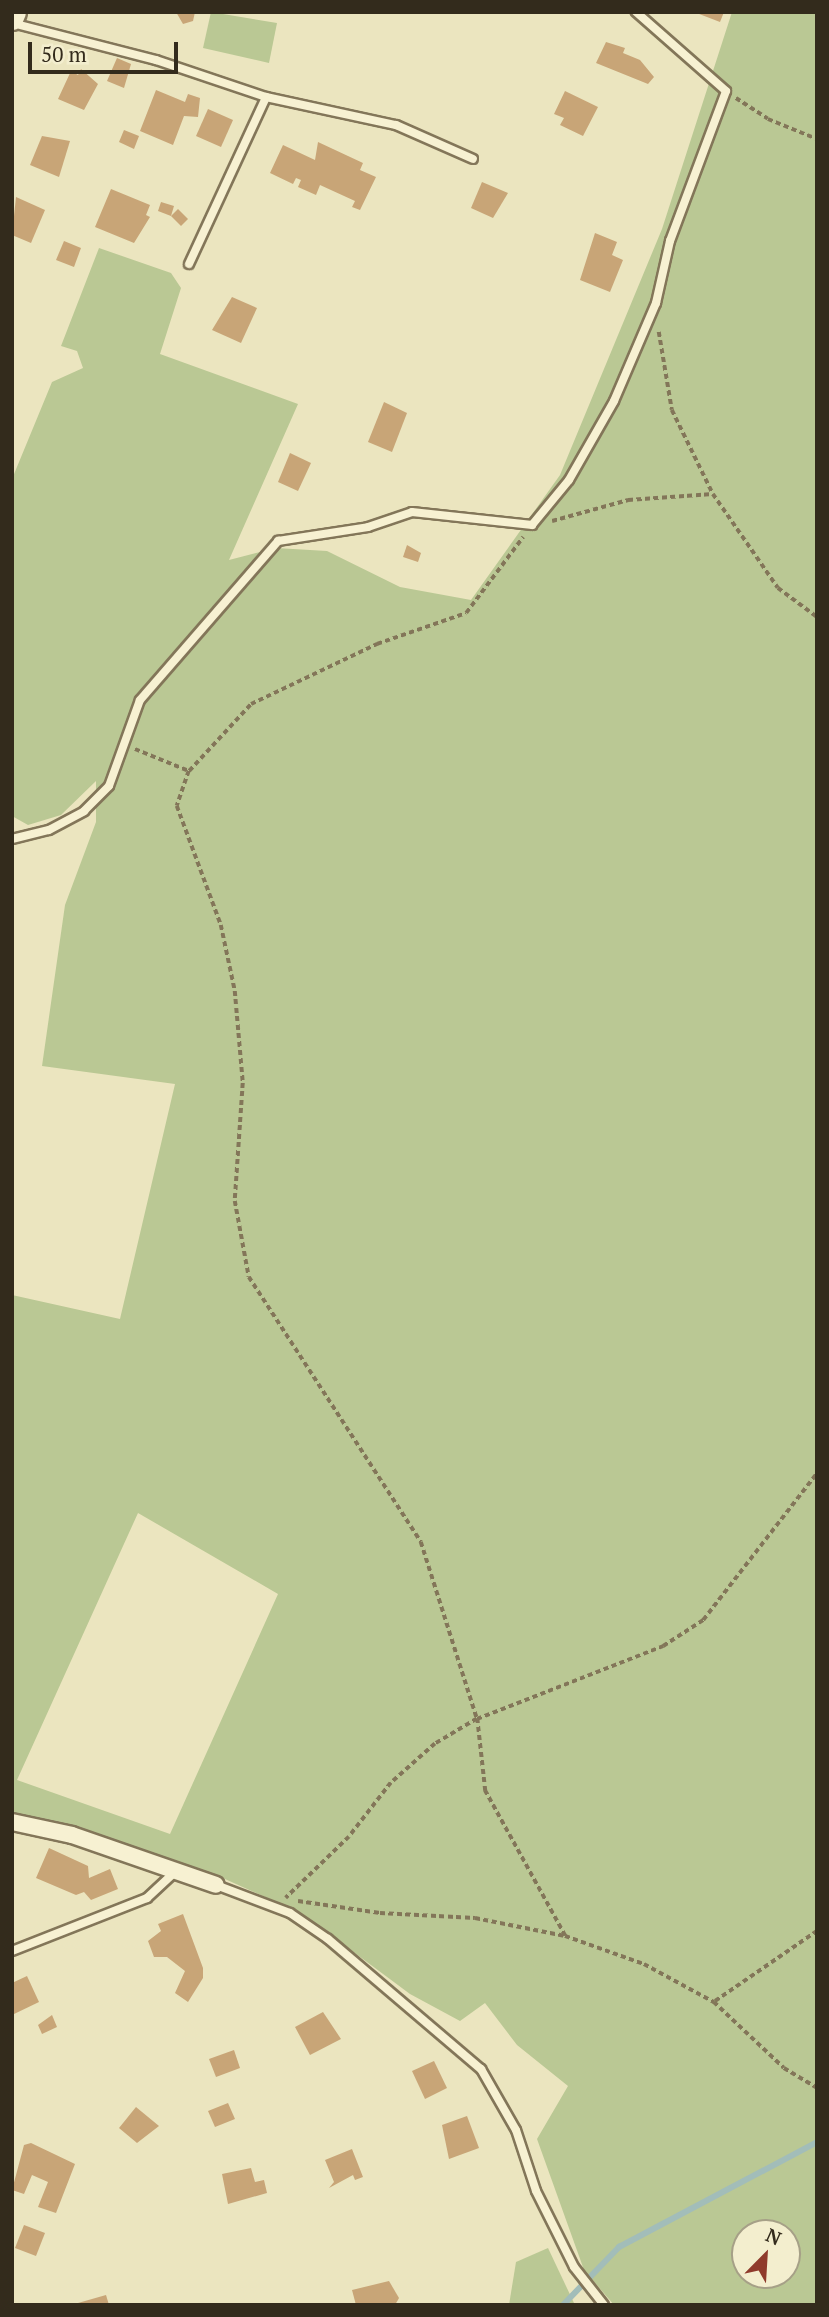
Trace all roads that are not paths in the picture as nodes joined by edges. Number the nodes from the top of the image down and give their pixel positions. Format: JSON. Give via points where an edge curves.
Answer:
{"nodes":[{"id":1,"x":15,"y":12,"type":"edge"},
{"id":2,"x":636,"y":12,"type":"edge"},
{"id":3,"x":12,"y":21,"type":"edge"},
{"id":4,"x":266,"y":97,"type":"junction"},
{"id":5,"x":472,"y":159,"type":"dead end"},
{"id":6,"x":189,"y":264,"type":"dead end"},
{"id":7,"x":12,"y":839,"type":"edge"},
{"id":8,"x":12,"y":1822,"type":"edge"},
{"id":9,"x":176,"y":1871,"type":"junction"},
{"id":10,"x":216,"y":1885,"type":"joint"},
{"id":11,"x":12,"y":1951,"type":"edge"},
{"id":12,"x":604,"y":2305,"type":"edge"}],
"edges":[{"from":1,"to":3,"type":"street"},
{"from":2,"to":7,"type":"lane","via":[[726,91],[670,241],[656,303],[614,401],[569,480],[532,525],[412,512],[368,527],[278,541],[140,701],[120,743],[109,786],[85,811],[49,830]]},
{"from":3,"to":4,"type":"lane","via":[[156,60]]},
{"from":4,"to":5,"type":"lane","via":[[396,125]]},
{"from":4,"to":6,"type":"lane"},
{"from":8,"to":9,"type":"street","via":[[72,1835]]},
{"from":9,"to":10,"type":"street"},
{"from":9,"to":11,"type":"lane","via":[[147,1898]]},
{"from":10,"to":12,"type":"lane","via":[[254,1896],[328,1939],[481,2069],[516,2130],[536,2191],[581,2277]]}]}
